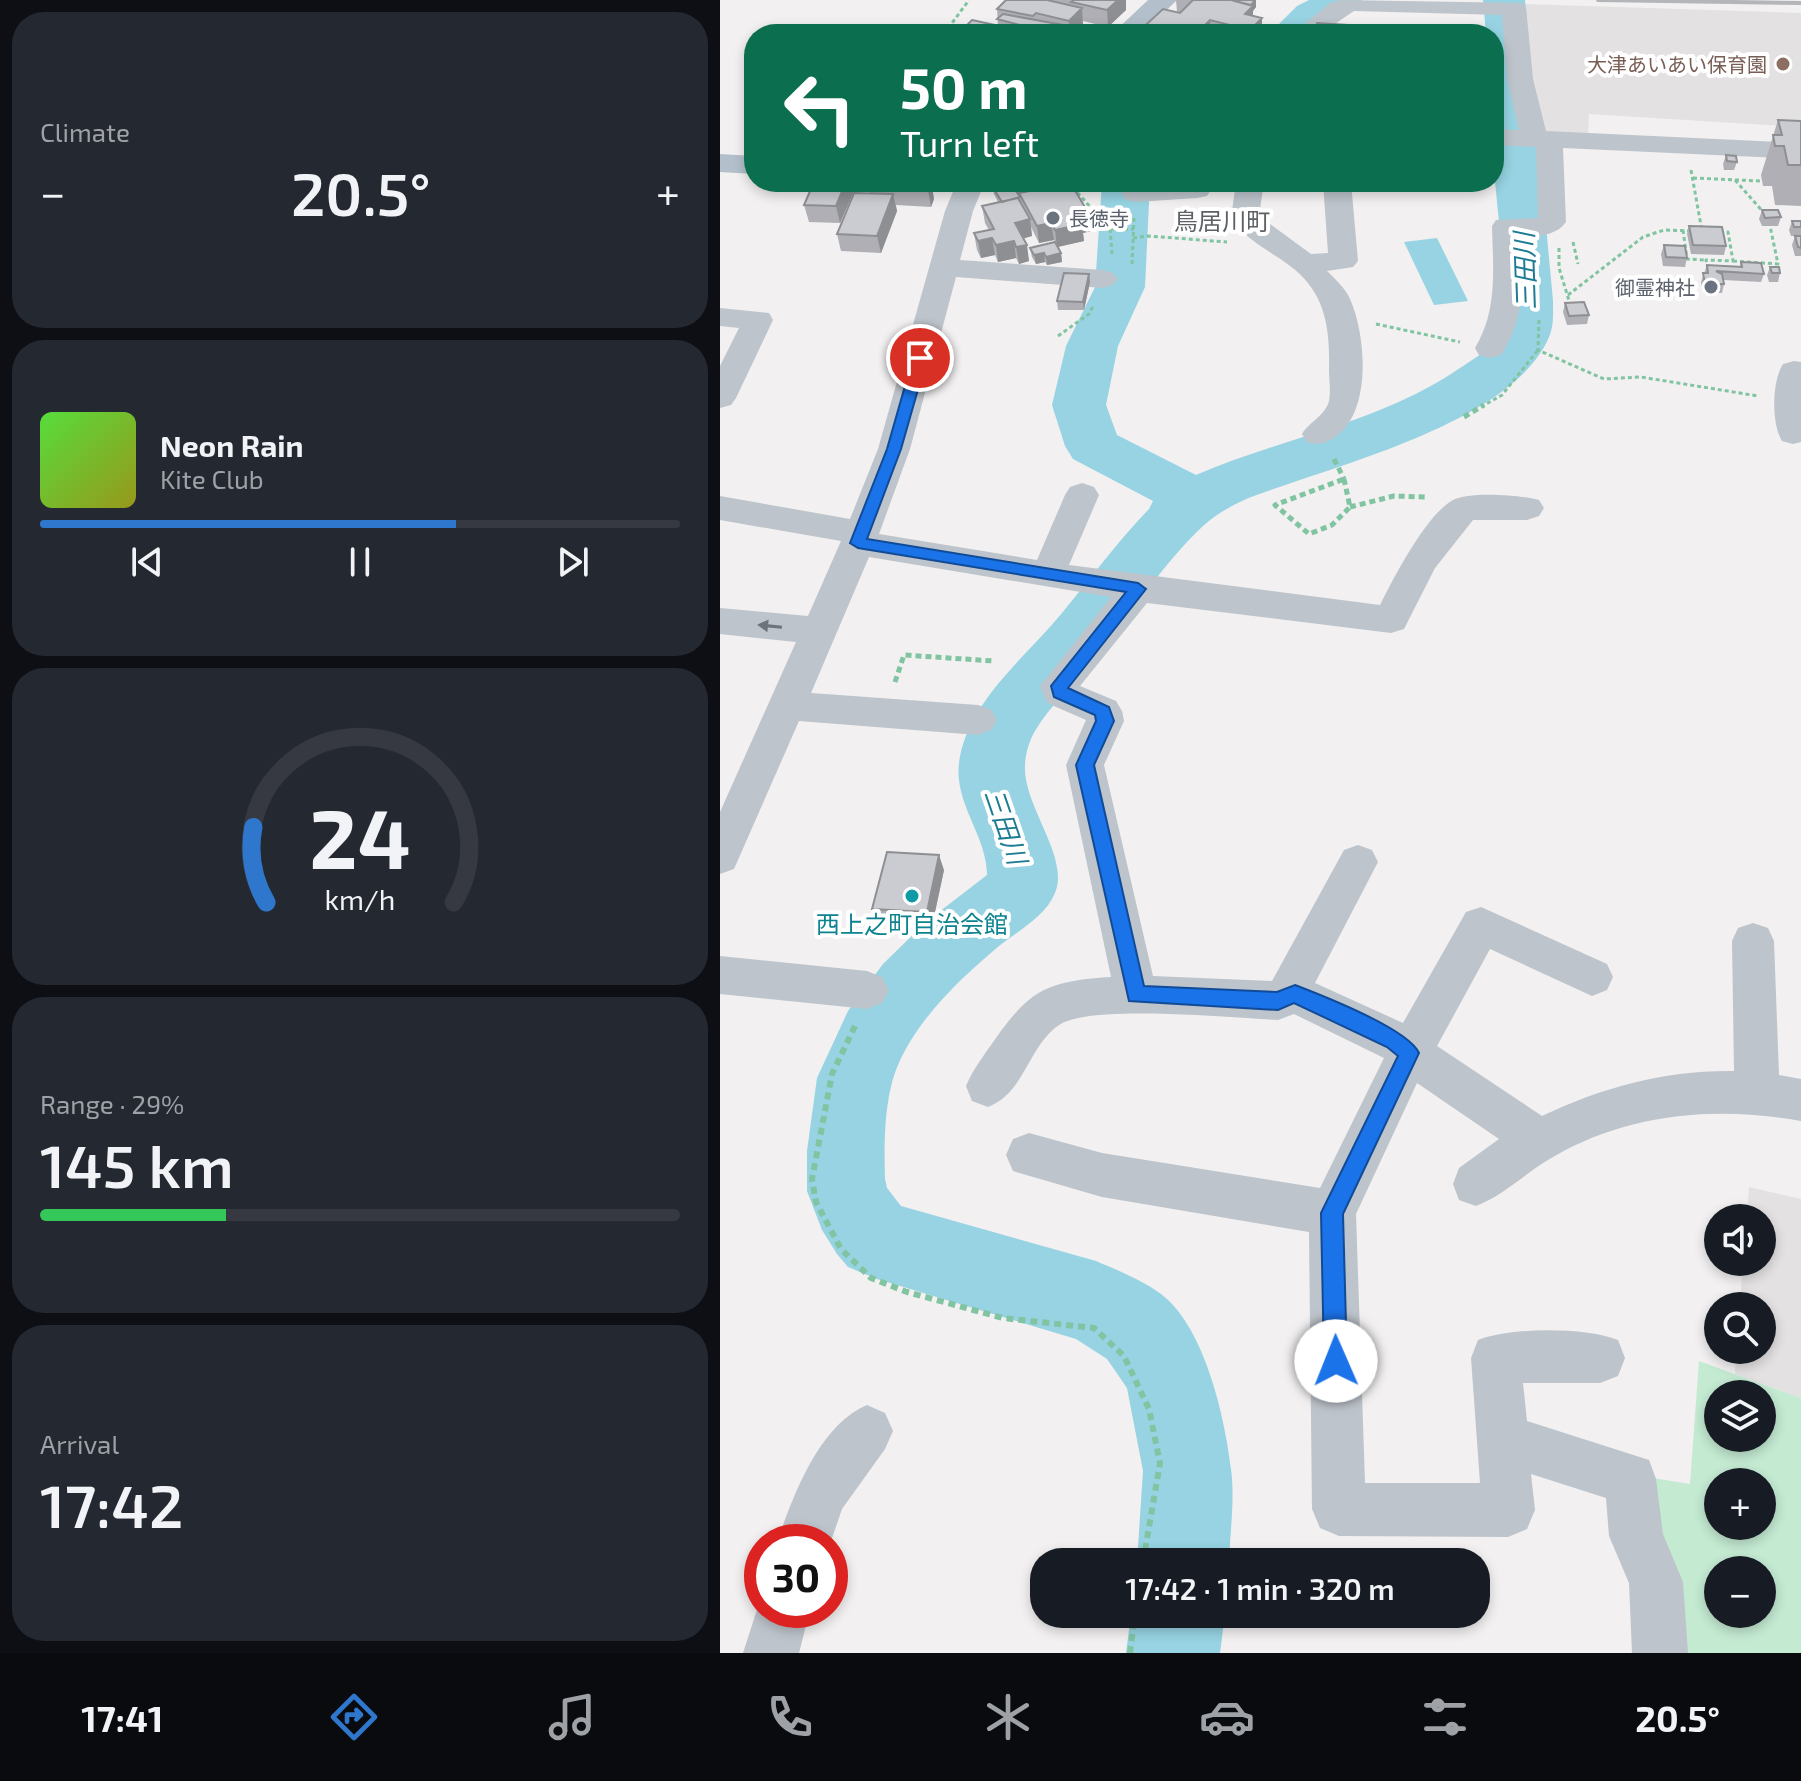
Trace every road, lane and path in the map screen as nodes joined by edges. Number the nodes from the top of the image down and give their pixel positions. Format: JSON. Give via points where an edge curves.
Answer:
{"nodes":[{"id":1,"x":969,"y":0,"type":"edge"},
{"id":2,"x":1164,"y":0,"type":"edge"},
{"id":3,"x":951,"y":24,"type":"edge"},
{"id":4,"x":1137,"y":24,"type":"edge"},
{"id":5,"x":1317,"y":24,"type":"edge"},
{"id":6,"x":1504,"y":137,"type":"edge"},
{"id":7,"x":1538,"y":139,"type":"junction"},
{"id":8,"x":1801,"y":151,"type":"edge"},
{"id":9,"x":1690,"y":162,"type":"dead end"},
{"id":10,"x":720,"y":163,"type":"edge"},
{"id":11,"x":744,"y":164,"type":"edge"},
{"id":12,"x":1693,"y":178,"type":"junction"},
{"id":13,"x":1734,"y":180,"type":"junction"},
{"id":14,"x":1760,"y":181,"type":"dead end"},
{"id":15,"x":967,"y":192,"type":"edge"},
{"id":16,"x":1136,"y":192,"type":"edge"},
{"id":17,"x":1249,"y":192,"type":"edge"},
{"id":18,"x":1338,"y":192,"type":"edge"},
{"id":19,"x":1767,"y":219,"type":"edge"},
{"id":20,"x":1770,"y":226,"type":"edge"},
{"id":21,"x":1112,"y":229,"type":"dead end"},
{"id":22,"x":1132,"y":229,"type":"junction"},
{"id":23,"x":1683,"y":230,"type":"junction"},
{"id":24,"x":1702,"y":231,"type":"junction"},
{"id":25,"x":1133,"y":238,"type":"junction"},
{"id":26,"x":1572,"y":238,"type":"dead end"},
{"id":27,"x":1278,"y":246,"type":"junction"},
{"id":28,"x":1706,"y":260,"type":"junction"},
{"id":29,"x":1733,"y":261,"type":"junction"},
{"id":30,"x":1305,"y":263,"type":"junction"},
{"id":31,"x":1578,"y":264,"type":"dead end"},
{"id":32,"x":1132,"y":265,"type":"dead end"},
{"id":33,"x":946,"y":268,"type":"junction"},
{"id":34,"x":1708,"y":269,"type":"edge"},
{"id":35,"x":1103,"y":279,"type":"dead end"},
{"id":36,"x":1571,"y":307,"type":"edge"},
{"id":37,"x":1541,"y":308,"type":"dead end"},
{"id":38,"x":720,"y":317,"type":"edge"},
{"id":39,"x":1344,"y":328,"type":"junction"},
{"id":40,"x":1490,"y":348,"type":"joint"},
{"id":41,"x":1538,"y":350,"type":"junction"},
{"id":42,"x":1796,"y":386,"type":"edge"},
{"id":43,"x":720,"y":398,"type":"edge"},
{"id":44,"x":1464,"y":417,"type":"dead end"},
{"id":45,"x":1793,"y":433,"type":"dead end"},
{"id":46,"x":1326,"y":447,"type":"joint"},
{"id":47,"x":1344,"y":479,"type":"junction"},
{"id":48,"x":1082,"y":495,"type":"dead end"},
{"id":49,"x":1350,"y":507,"type":"junction"},
{"id":50,"x":720,"y":508,"type":"edge"},
{"id":51,"x":1527,"y":508,"type":"dead end"},
{"id":52,"x":1457,"y":515,"type":"junction"},
{"id":53,"x":860,"y":538,"type":"junction"},
{"id":54,"x":1048,"y":574,"type":"junction"},
{"id":55,"x":1124,"y":586,"type":"junction"},
{"id":56,"x":720,"y":621,"type":"edge"},
{"id":57,"x":819,"y":631,"type":"junction"},
{"id":58,"x":994,"y":661,"type":"dead end"},
{"id":59,"x":786,"y":706,"type":"junction"},
{"id":60,"x":884,"y":713,"type":"junction"},
{"id":61,"x":978,"y":720,"type":"dead end"},
{"id":62,"x":733,"y":797,"type":"edge"},
{"id":63,"x":720,"y":857,"type":"edge"},
{"id":64,"x":1358,"y":862,"type":"dead end"},
{"id":65,"x":1753,"y":941,"type":"dead end"},
{"id":66,"x":720,"y":975,"type":"edge"},
{"id":67,"x":1592,"y":977,"type":"dead end"},
{"id":68,"x":867,"y":990,"type":"joint"},
{"id":69,"x":1295,"y":994,"type":"junction"},
{"id":70,"x":1136,"y":995,"type":"junction"},
{"id":71,"x":1409,"y":1053,"type":"junction"},
{"id":72,"x":988,"y":1086,"type":"dead end"},
{"id":73,"x":1757,"y":1091,"type":"junction"},
{"id":74,"x":1801,"y":1100,"type":"edge"},
{"id":75,"x":1540,"y":1140,"type":"junction"},
{"id":76,"x":1029,"y":1155,"type":"dead end"},
{"id":77,"x":1476,"y":1184,"type":"dead end"},
{"id":78,"x":1332,"y":1213,"type":"junction"},
{"id":79,"x":1600,"y":1358,"type":"dead end"},
{"id":80,"x":867,"y":1431,"type":"dead end"},
{"id":81,"x":1502,"y":1439,"type":"junction"},
{"id":82,"x":810,"y":1524,"type":"edge"},
{"id":83,"x":1145,"y":1548,"type":"edge"},
{"id":84,"x":778,"y":1628,"type":"edge"},
{"id":85,"x":1133,"y":1628,"type":"edge"},
{"id":86,"x":771,"y":1653,"type":"edge"},
{"id":87,"x":1130,"y":1653,"type":"edge"},
{"id":88,"x":1660,"y":1653,"type":"edge"}],
"edges":[{"from":1,"to":3,"type":"path"},
{"from":2,"to":4,"type":"main road"},
{"from":5,"to":7,"type":"street","via":[[1352,4],[1514,8],[1520,79]]},
{"from":6,"to":7,"type":"street"},
{"from":7,"to":8,"type":"street"},
{"from":7,"to":40,"type":"street","via":[[1552,222],[1506,226],[1508,295],[1501,333]]},
{"from":9,"to":12,"type":"path"},
{"from":10,"to":11,"type":"main road"},
{"from":12,"to":13,"type":"path"},
{"from":12,"to":24,"type":"path"},
{"from":13,"to":14,"type":"path"},
{"from":13,"to":19,"type":"path"},
{"from":15,"to":33,"type":"street"},
{"from":16,"to":22,"type":"path"},
{"from":17,"to":27,"type":"street","via":[[1245,218]]},
{"from":18,"to":30,"type":"street","via":[[1343,261]]},
{"from":20,"to":29,"type":"path","via":[[1778,264]]},
{"from":21,"to":22,"type":"path"},
{"from":22,"to":25,"type":"path"},
{"from":23,"to":24,"type":"path"},
{"from":23,"to":28,"type":"path","via":[[1687,259]]},
{"from":23,"to":36,"type":"path","via":[[1643,237],[1577,285],[1568,295]]},
{"from":24,"to":29,"type":"path","via":[[1728,232]]},
{"from":25,"to":27,"type":"path"},
{"from":25,"to":32,"type":"path"},
{"from":26,"to":31,"type":"path"},
{"from":27,"to":30,"type":"street"},
{"from":28,"to":29,"type":"path"},
{"from":28,"to":34,"type":"path"},
{"from":30,"to":39,"type":"street","via":[[1335,298]]},
{"from":33,"to":35,"type":"street"},
{"from":33,"to":53,"type":"street","via":[[894,449]]},
{"from":37,"to":41,"type":"path"},
{"from":38,"to":43,"type":"street","via":[[758,320]]},
{"from":39,"to":40,"type":"path","via":[[1379,324]]},
{"from":39,"to":46,"type":"street","via":[[1345,400]]},
{"from":41,"to":42,"type":"path","via":[[1604,379]]},
{"from":41,"to":44,"type":"path","via":[[1502,395]]},
{"from":42,"to":45,"type":"street"},
{"from":46,"to":47,"type":"path"},
{"from":47,"to":49,"type":"path"},
{"from":47,"to":49,"type":"path","via":[[1275,505],[1309,534],[1332,525]]},
{"from":48,"to":54,"type":"street"},
{"from":49,"to":52,"type":"path","via":[[1394,496],[1432,497]]},
{"from":50,"to":53,"type":"street"},
{"from":51,"to":52,"type":"street","via":[[1465,508]]},
{"from":52,"to":55,"type":"street","via":[[1415,568],[1391,620]]},
{"from":53,"to":54,"type":"street"},
{"from":53,"to":57,"type":"street"},
{"from":54,"to":55,"type":"street"},
{"from":55,"to":70,"type":"street","via":[[1059,686],[1060,693],[1103,711],[1105,721],[1085,765]]},
{"from":57,"to":56,"type":"street","one_way":true},
{"from":57,"to":59,"type":"street"},
{"from":58,"to":60,"type":"path","via":[[904,655]]},
{"from":59,"to":60,"type":"street"},
{"from":59,"to":62,"type":"street"},
{"from":60,"to":61,"type":"street"},
{"from":62,"to":63,"type":"street"},
{"from":64,"to":69,"type":"street","via":[[1293,980]]},
{"from":65,"to":73,"type":"street"},
{"from":66,"to":68,"type":"street"},
{"from":67,"to":71,"type":"street","via":[[1481,925]]},
{"from":68,"to":83,"type":"path","via":[[871,999],[832,1074],[812,1179],[816,1202],[841,1249],[871,1278],[1003,1318],[1094,1328],[1124,1356],[1149,1409],[1160,1463]]},
{"from":69,"to":70,"type":"street","via":[[1278,1001]]},
{"from":69,"to":71,"type":"street","via":[[1394,1040]]},
{"from":70,"to":72,"type":"street","via":[[1081,999],[1044,1011]]},
{"from":71,"to":75,"type":"street"},
{"from":71,"to":78,"type":"street"},
{"from":73,"to":74,"type":"street"},
{"from":73,"to":75,"type":"street","via":[[1685,1091],[1608,1112]]},
{"from":75,"to":77,"type":"street"},
{"from":76,"to":78,"type":"street","via":[[1102,1175]]},
{"from":78,"to":81,"type":"street","via":[[1339,1509],[1508,1510]]},
{"from":79,"to":81,"type":"street","via":[[1496,1358]]},
{"from":80,"to":82,"type":"street","via":[[820,1494]]},
{"from":81,"to":88,"type":"street","via":[[1630,1479],[1636,1536],[1656,1582]]},
{"from":84,"to":86,"type":"street"},
{"from":85,"to":87,"type":"path"}]}
